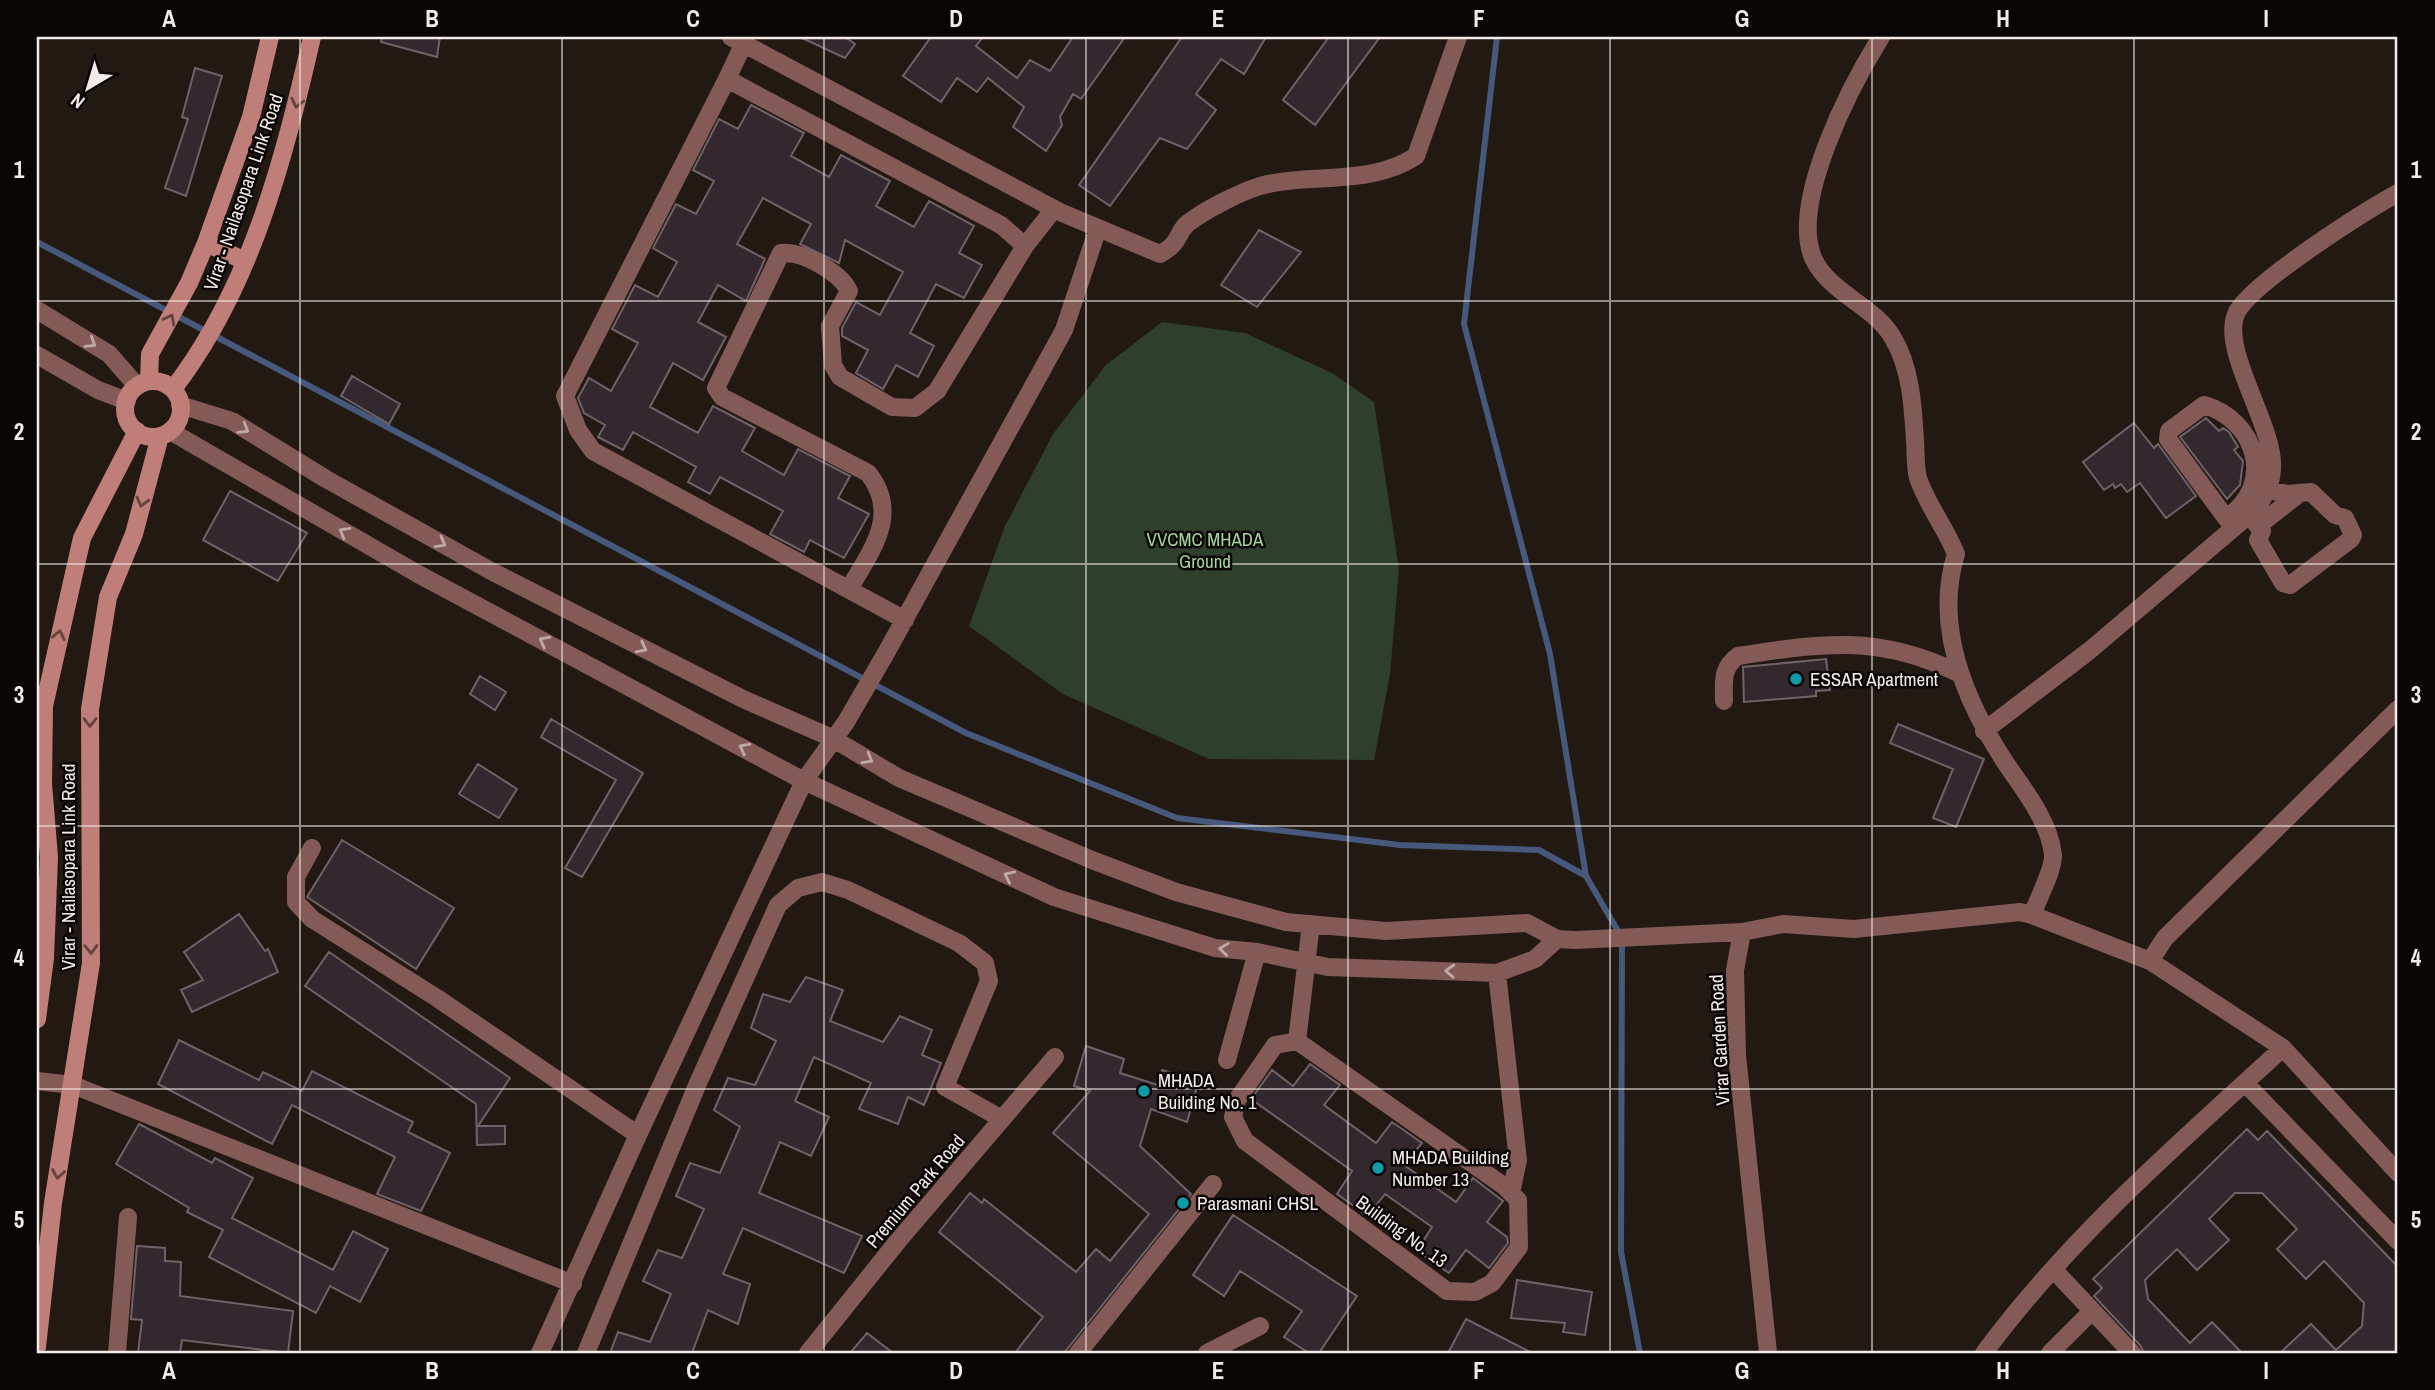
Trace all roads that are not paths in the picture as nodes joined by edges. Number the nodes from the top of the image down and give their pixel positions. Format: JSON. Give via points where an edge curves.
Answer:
{"nodes":[{"id":1,"x":270,"y":37,"type":"edge"},
{"id":2,"x":312,"y":37,"type":"edge"},
{"id":3,"x":1458,"y":37,"type":"edge"},
{"id":4,"x":1881,"y":37,"type":"edge"},
{"id":5,"x":737,"y":41,"type":"edge"},
{"id":6,"x":727,"y":79,"type":"junction"},
{"id":7,"x":2398,"y":193,"type":"edge"},
{"id":8,"x":1054,"y":209,"type":"junction"},
{"id":9,"x":1098,"y":228,"type":"junction"},
{"id":10,"x":206,"y":243,"type":"junction"},
{"id":11,"x":1025,"y":246,"type":"junction"},
{"id":12,"x":245,"y":261,"type":"junction"},
{"id":13,"x":37,"y":310,"type":"edge"},
{"id":14,"x":37,"y":355,"type":"edge"},
{"id":15,"x":143,"y":383,"type":"junction"},
{"id":16,"x":176,"y":397,"type":"junction"},
{"id":17,"x":127,"y":401,"type":"junction"},
{"id":18,"x":137,"y":431,"type":"junction"},
{"id":19,"x":165,"y":433,"type":"junction"},
{"id":20,"x":2268,"y":490,"type":"junction"},
{"id":21,"x":2300,"y":493,"type":"junction"},
{"id":22,"x":2254,"y":520,"type":"junction"},
{"id":23,"x":2230,"y":523,"type":"junction"},
{"id":24,"x":849,"y":589,"type":"junction"},
{"id":25,"x":905,"y":620,"type":"junction"},
{"id":26,"x":1958,"y":673,"type":"junction"},
{"id":27,"x":1724,"y":701,"type":"dead end"},
{"id":28,"x":2398,"y":709,"type":"edge"},
{"id":29,"x":1984,"y":731,"type":"junction"},
{"id":30,"x":832,"y":738,"type":"junction"},
{"id":31,"x":804,"y":780,"type":"junction"},
{"id":32,"x":312,"y":848,"type":"dead end"},
{"id":33,"x":2032,"y":915,"type":"junction"},
{"id":34,"x":1311,"y":924,"type":"junction"},
{"id":35,"x":1742,"y":932,"type":"junction"},
{"id":36,"x":1566,"y":939,"type":"junction"},
{"id":37,"x":1257,"y":953,"type":"junction"},
{"id":38,"x":2150,"y":961,"type":"junction"},
{"id":39,"x":1306,"y":962,"type":"junction"},
{"id":40,"x":1497,"y":973,"type":"junction"},
{"id":41,"x":37,"y":1019,"type":"edge"},
{"id":42,"x":1297,"y":1041,"type":"junction"},
{"id":43,"x":2283,"y":1048,"type":"junction"},
{"id":44,"x":1055,"y":1057,"type":"dead end"},
{"id":45,"x":1227,"y":1060,"type":"dead end"},
{"id":46,"x":37,"y":1081,"type":"edge"},
{"id":47,"x":2245,"y":1083,"type":"junction"},
{"id":48,"x":74,"y":1084,"type":"junction"},
{"id":49,"x":1002,"y":1119,"type":"junction"},
{"id":50,"x":638,"y":1135,"type":"junction"},
{"id":51,"x":2395,"y":1162,"type":"edge"},
{"id":52,"x":1213,"y":1184,"type":"dead end"},
{"id":53,"x":1511,"y":1194,"type":"junction"},
{"id":54,"x":128,"y":1217,"type":"dead end"},
{"id":55,"x":2398,"y":1241,"type":"edge"},
{"id":56,"x":2054,"y":1270,"type":"junction"},
{"id":57,"x":572,"y":1284,"type":"junction"},
{"id":58,"x":2092,"y":1311,"type":"junction"},
{"id":59,"x":1260,"y":1326,"type":"dead end"},
{"id":60,"x":37,"y":1347,"type":"edge"},
{"id":61,"x":117,"y":1353,"type":"edge"},
{"id":62,"x":540,"y":1353,"type":"edge"},
{"id":63,"x":586,"y":1353,"type":"edge"},
{"id":64,"x":808,"y":1353,"type":"edge"},
{"id":65,"x":1078,"y":1353,"type":"edge"},
{"id":66,"x":1207,"y":1353,"type":"edge"},
{"id":67,"x":1768,"y":1353,"type":"edge"},
{"id":68,"x":1984,"y":1353,"type":"edge"},
{"id":69,"x":2050,"y":1353,"type":"edge"},
{"id":70,"x":2132,"y":1353,"type":"edge"}],
"edges":[{"from":1,"to":10,"type":"street","name":"Virar - Nailasopara Link Road","via":[[251,117]]},
{"from":2,"to":12,"type":"street","name":"Virar - Nailasopara Link Road","one_way":true,"via":[[291,127]]},
{"from":3,"to":9,"type":"street","via":[[1416,156],[1399,167],[1339,180],[1305,179],[1259,186],[1186,224],[1175,246],[1160,254]]},
{"from":4,"to":26,"type":"street","via":[[1859,73],[1831,138],[1810,199],[1806,228],[1815,261],[1852,300],[1879,318],[1894,338],[1908,378],[1917,476],[1956,554],[1950,625]]},
{"from":5,"to":6,"type":"street"},
{"from":5,"to":8,"type":"street"},
{"from":6,"to":11,"type":"street","via":[[1001,225]]},
{"from":6,"to":24,"type":"street","via":[[565,396],[578,430],[593,452]]},
{"from":7,"to":20,"type":"street","via":[[2251,293],[2236,314],[2234,341],[2270,446],[2273,470]]},
{"from":8,"to":9,"type":"street"},
{"from":8,"to":11,"type":"street"},
{"from":9,"to":25,"type":"street","via":[[1064,330]]},
{"from":10,"to":12,"type":"street"},
{"from":15,"to":10,"type":"street","name":"Virar - Nailasopara Link Road","one_way":true,"via":[[150,354]]},
{"from":11,"to":24,"type":"street","via":[[937,391],[915,408],[892,407],[839,377],[833,365],[830,326],[849,291],[844,280],[794,252],[781,253],[716,388],[722,397],[868,473],[879,486],[883,525]]},
{"from":12,"to":16,"type":"street","name":"Virar - Nailasopara Link Road","via":[[229,301]]},
{"from":13,"to":15,"type":"street","one_way":true,"via":[[109,354]]},
{"from":14,"to":17,"type":"street"},
{"from":15,"to":16,"type":"street","via":[[163,382]]},
{"from":15,"to":17,"type":"street"},
{"from":16,"to":19,"type":"street","via":[[178,422]]},
{"from":16,"to":30,"type":"street","one_way":true,"via":[[232,421],[491,570],[743,699]]},
{"from":17,"to":18,"type":"street","via":[[128,421]]},
{"from":18,"to":19,"type":"street"},
{"from":41,"to":18,"type":"street","name":"Virar - Nailasopara Link Road","one_way":true,"via":[[49,857],[43,784],[44,706],[82,538]]},
{"from":31,"to":19,"type":"street","one_way":true},
{"from":19,"to":48,"type":"street","name":"Virar - Nailasopara Link Road","one_way":true,"via":[[134,534],[108,597],[90,709],[91,962]]},
{"from":20,"to":21,"type":"street"},
{"from":20,"to":22,"type":"street"},
{"from":21,"to":22,"type":"street"},
{"from":21,"to":22,"type":"street","via":[[2311,492],[2344,518],[2353,535],[2290,585],[2283,583],[2258,540],[2262,531]]},
{"from":22,"to":23,"type":"street"},
{"from":23,"to":23,"type":"street","via":[[2168,439],[2169,431],[2204,405],[2240,425],[2254,454],[2253,489]]},
{"from":23,"to":29,"type":"street","via":[[2089,652]]},
{"from":24,"to":25,"type":"street"},
{"from":25,"to":30,"type":"street"},
{"from":26,"to":27,"type":"street","via":[[1929,659],[1887,648],[1832,642],[1738,656],[1724,674]]},
{"from":26,"to":29,"type":"street"},
{"from":28,"to":38,"type":"street","via":[[2165,938]]},
{"from":29,"to":33,"type":"street","via":[[2047,831],[2053,857]]},
{"from":30,"to":31,"type":"street"},
{"from":30,"to":34,"type":"street","one_way":true,"via":[[899,778],[1092,860],[1176,892],[1286,922]]},
{"from":37,"to":31,"type":"street","one_way":true,"via":[[1215,948],[1054,897]]},
{"from":31,"to":50,"type":"street"},
{"from":32,"to":50,"type":"street","via":[[296,877],[296,902],[312,919]]},
{"from":33,"to":35,"type":"street","via":[[2020,912],[1854,929],[1783,924]]},
{"from":33,"to":38,"type":"street"},
{"from":34,"to":36,"type":"street","via":[[1386,931],[1527,923]]},
{"from":34,"to":39,"type":"street"},
{"from":35,"to":36,"type":"street"},
{"from":35,"to":67,"type":"street","name":"Virar Garden Road","via":[[1735,970],[1737,1055]]},
{"from":36,"to":40,"type":"street","via":[[1535,959]]},
{"from":37,"to":39,"type":"street"},
{"from":37,"to":45,"type":"street"},
{"from":38,"to":43,"type":"street"},
{"from":40,"to":39,"type":"street","one_way":true,"via":[[1328,967]]},
{"from":39,"to":42,"type":"street"},
{"from":40,"to":53,"type":"street","via":[[1518,1160]]},
{"from":42,"to":53,"type":"street"},
{"from":42,"to":53,"type":"street","name":"Building No. 13","via":[[1275,1045],[1237,1100],[1233,1117],[1245,1141],[1447,1291],[1475,1292],[1492,1283],[1519,1247],[1518,1200]]},
{"from":43,"to":47,"type":"street"},
{"from":43,"to":51,"type":"street"},
{"from":44,"to":49,"type":"street","name":"Premium Park Road"},
{"from":46,"to":48,"type":"street"},
{"from":47,"to":55,"type":"street"},
{"from":47,"to":56,"type":"street","via":[[2128,1189]]},
{"from":48,"to":57,"type":"street"},
{"from":48,"to":60,"type":"street","name":"Virar - Nailasopara Link Road","one_way":true,"via":[[53,1203]]},
{"from":49,"to":63,"type":"street","via":[[945,1087],[989,981],[985,964],[959,943],[848,890],[822,882],[798,888],[778,905]]},
{"from":49,"to":64,"type":"street","name":"Premium Park Road"},
{"from":50,"to":57,"type":"street"},
{"from":52,"to":65,"type":"street"},
{"from":54,"to":61,"type":"street"},
{"from":56,"to":58,"type":"street"},
{"from":56,"to":68,"type":"street"},
{"from":57,"to":62,"type":"street"},
{"from":58,"to":69,"type":"street"},
{"from":58,"to":70,"type":"street"},
{"from":59,"to":66,"type":"street"}]}
